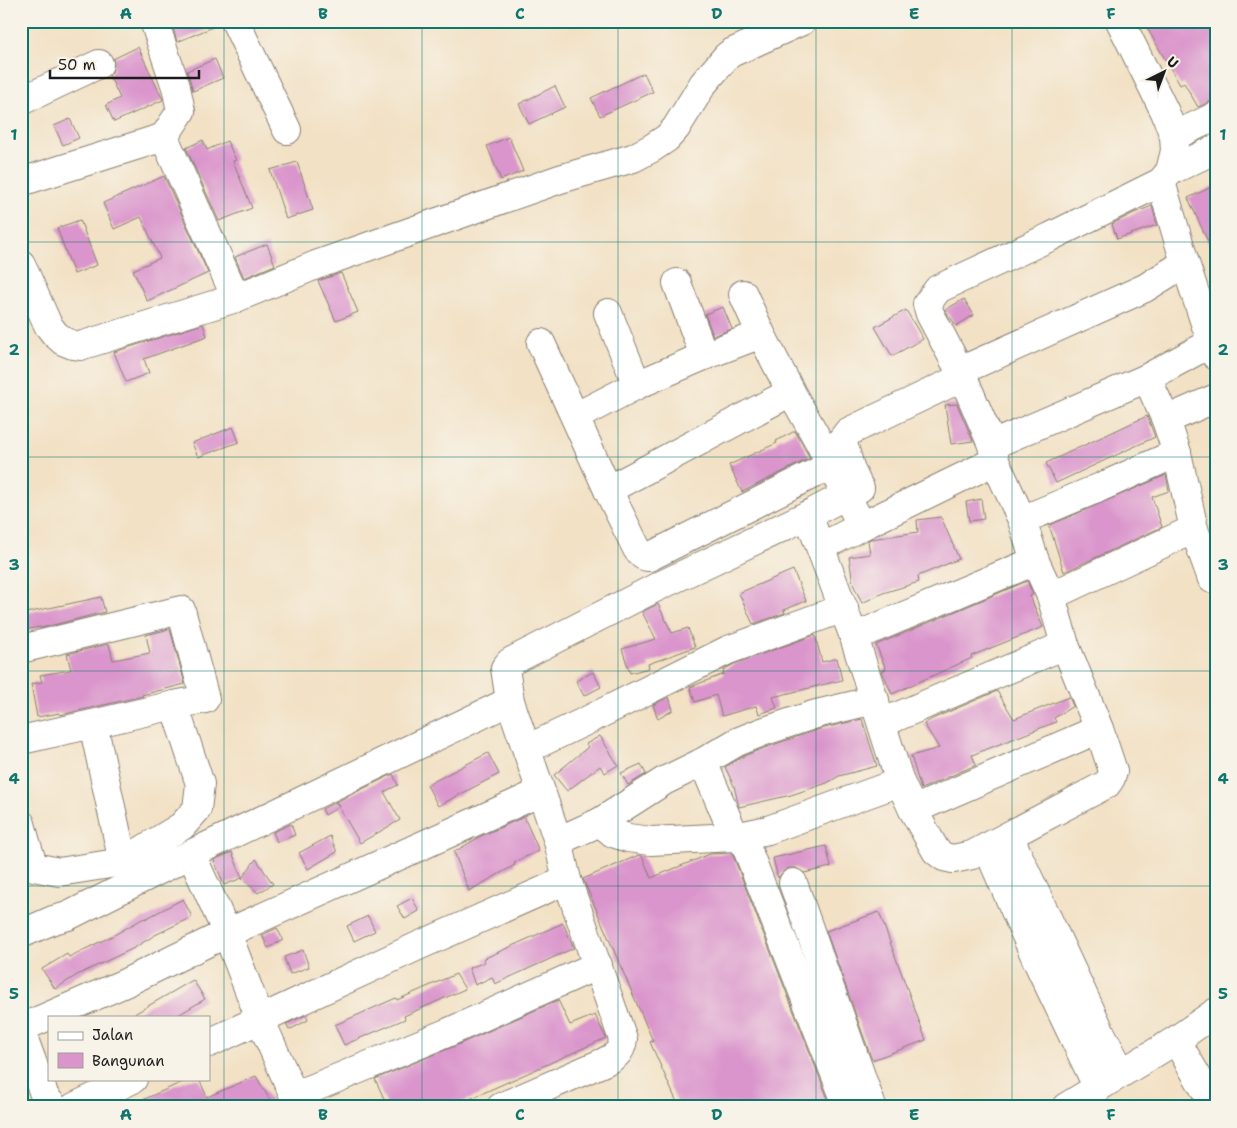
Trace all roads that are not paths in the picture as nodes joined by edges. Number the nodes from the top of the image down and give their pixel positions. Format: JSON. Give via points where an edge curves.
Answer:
{"nodes":[{"id":1,"x":154,"y":21,"type":"edge"},
{"id":2,"x":235,"y":21,"type":"edge"},
{"id":3,"x":802,"y":21,"type":"edge"},
{"id":4,"x":1120,"y":21,"type":"edge"},
{"id":5,"x":99,"y":64,"type":"dead end"},
{"id":6,"x":21,"y":101,"type":"edge"},
{"id":7,"x":1216,"y":116,"type":"edge"},
{"id":8,"x":287,"y":130,"type":"dead end"},
{"id":9,"x":1174,"y":136,"type":"junction"},
{"id":10,"x":164,"y":137,"type":"junction"},
{"id":11,"x":1216,"y":149,"type":"edge"},
{"id":12,"x":1166,"y":177,"type":"junction"},
{"id":13,"x":21,"y":182,"type":"edge"},
{"id":14,"x":1185,"y":263,"type":"junction"},
{"id":15,"x":21,"y":264,"type":"edge"},
{"id":16,"x":677,"y":283,"type":"dead end"},
{"id":17,"x":743,"y":294,"type":"dead end"},
{"id":18,"x":236,"y":298,"type":"junction"},
{"id":19,"x":608,"y":313,"type":"dead end"},
{"id":20,"x":761,"y":334,"type":"junction"},
{"id":21,"x":541,"y":343,"type":"dead end"},
{"id":22,"x":1214,"y":350,"type":"edge"},
{"id":23,"x":704,"y":356,"type":"junction"},
{"id":24,"x":962,"y":374,"type":"junction"},
{"id":25,"x":1146,"y":378,"type":"junction"},
{"id":26,"x":637,"y":385,"type":"junction"},
{"id":27,"x":791,"y":392,"type":"junction"},
{"id":28,"x":1216,"y":398,"type":"edge"},
{"id":29,"x":575,"y":417,"type":"junction"},
{"id":30,"x":1166,"y":420,"type":"junction"},
{"id":31,"x":994,"y":453,"type":"junction"},
{"id":32,"x":1177,"y":453,"type":"junction"},
{"id":33,"x":831,"y":465,"type":"junction"},
{"id":34,"x":608,"y":490,"type":"junction"},
{"id":35,"x":853,"y":492,"type":"junction"},
{"id":36,"x":808,"y":515,"type":"junction"},
{"id":37,"x":1022,"y":520,"type":"junction"},
{"id":38,"x":869,"y":522,"type":"junction"},
{"id":39,"x":1194,"y":529,"type":"junction"},
{"id":40,"x":821,"y":547,"type":"junction"},
{"id":41,"x":1035,"y":561,"type":"junction"},
{"id":42,"x":1212,"y":579,"type":"dead end"},
{"id":43,"x":1052,"y":596,"type":"junction"},
{"id":44,"x":844,"y":608,"type":"junction"},
{"id":45,"x":854,"y":637,"type":"junction"},
{"id":46,"x":1065,"y":645,"type":"junction"},
{"id":47,"x":21,"y":649,"type":"edge"},
{"id":48,"x":510,"y":701,"type":"junction"},
{"id":49,"x":174,"y":705,"type":"junction"},
{"id":50,"x":878,"y":712,"type":"junction"},
{"id":51,"x":93,"y":724,"type":"junction"},
{"id":52,"x":1098,"y":729,"type":"junction"},
{"id":53,"x":21,"y":740,"type":"edge"},
{"id":54,"x":527,"y":748,"type":"junction"},
{"id":55,"x":703,"y":762,"type":"junction"},
{"id":56,"x":900,"y":782,"type":"junction"},
{"id":57,"x":541,"y":792,"type":"junction"},
{"id":58,"x":913,"y":810,"type":"junction"},
{"id":59,"x":600,"y":822,"type":"junction"},
{"id":60,"x":21,"y":824,"type":"edge"},
{"id":61,"x":738,"y":837,"type":"junction"},
{"id":62,"x":558,"y":841,"type":"junction"},
{"id":63,"x":998,"y":842,"type":"junction"},
{"id":64,"x":191,"y":854,"type":"junction"},
{"id":65,"x":123,"y":862,"type":"junction"},
{"id":66,"x":567,"y":880,"type":"junction"},
{"id":67,"x":793,"y":882,"type":"dead end"},
{"id":68,"x":228,"y":933,"type":"junction"},
{"id":69,"x":21,"y":934,"type":"edge"},
{"id":70,"x":1050,"y":957,"type":"junction"},
{"id":71,"x":598,"y":965,"type":"junction"},
{"id":72,"x":1216,"y":1012,"type":"edge"},
{"id":73,"x":48,"y":1016,"type":"edge"},
{"id":74,"x":49,"y":1016,"type":"edge"},
{"id":75,"x":260,"y":1019,"type":"junction"},
{"id":76,"x":1176,"y":1040,"type":"junction"},
{"id":77,"x":210,"y":1043,"type":"edge"},
{"id":78,"x":1121,"y":1072,"type":"junction"},
{"id":79,"x":131,"y":1080,"type":"edge"},
{"id":80,"x":1098,"y":1088,"type":"junction"},
{"id":81,"x":297,"y":1101,"type":"edge"},
{"id":82,"x":54,"y":1107,"type":"edge"},
{"id":83,"x":74,"y":1107,"type":"edge"},
{"id":84,"x":502,"y":1107,"type":"edge"},
{"id":85,"x":848,"y":1107,"type":"edge"},
{"id":86,"x":872,"y":1107,"type":"edge"},
{"id":87,"x":1066,"y":1107,"type":"edge"},
{"id":88,"x":1215,"y":1107,"type":"edge"}],
"edges":[{"from":1,"to":10,"type":"street","via":[[181,111]]},
{"from":2,"to":8,"type":"street"},
{"from":3,"to":18,"type":"street","via":[[726,57],[703,84],[667,138],[633,158],[560,179],[316,265]]},
{"from":4,"to":9,"type":"street"},
{"from":5,"to":6,"type":"street"},
{"from":7,"to":9,"type":"street"},
{"from":9,"to":12,"type":"street","via":[[1175,151]]},
{"from":10,"to":13,"type":"street"},
{"from":10,"to":18,"type":"street"},
{"from":11,"to":12,"type":"street"},
{"from":12,"to":14,"type":"street"},
{"from":12,"to":24,"type":"street","via":[[1050,237],[938,289],[927,304]]},
{"from":14,"to":22,"type":"street"},
{"from":14,"to":24,"type":"street","via":[[1145,288]]},
{"from":15,"to":18,"type":"street","via":[[48,325],[63,341],[72,345],[80,346]]},
{"from":16,"to":23,"type":"street"},
{"from":17,"to":20,"type":"street"},
{"from":19,"to":26,"type":"street"},
{"from":20,"to":23,"type":"street"},
{"from":20,"to":27,"type":"street"},
{"from":21,"to":29,"type":"street"},
{"from":22,"to":25,"type":"street"},
{"from":23,"to":26,"type":"street"},
{"from":24,"to":31,"type":"street"},
{"from":24,"to":35,"type":"street","via":[[848,432],[842,440],[851,470]]},
{"from":25,"to":30,"type":"street"},
{"from":25,"to":31,"type":"street"},
{"from":26,"to":29,"type":"street"},
{"from":27,"to":33,"type":"street"},
{"from":27,"to":34,"type":"street"},
{"from":28,"to":30,"type":"street"},
{"from":29,"to":34,"type":"street"},
{"from":30,"to":32,"type":"street"},
{"from":31,"to":37,"type":"street"},
{"from":31,"to":38,"type":"street"},
{"from":32,"to":37,"type":"street"},
{"from":32,"to":39,"type":"street"},
{"from":33,"to":34,"type":"street","via":[[649,557],[641,555],[637,549]]},
{"from":33,"to":35,"type":"street"},
{"from":35,"to":36,"type":"street"},
{"from":35,"to":38,"type":"street"},
{"from":36,"to":40,"type":"street"},
{"from":36,"to":48,"type":"street","via":[[510,662],[505,668]]},
{"from":37,"to":41,"type":"street"},
{"from":38,"to":40,"type":"street"},
{"from":39,"to":42,"type":"street"},
{"from":39,"to":43,"type":"street"},
{"from":40,"to":44,"type":"street"},
{"from":41,"to":43,"type":"street"},
{"from":41,"to":45,"type":"street"},
{"from":43,"to":46,"type":"street"},
{"from":44,"to":45,"type":"street"},
{"from":44,"to":54,"type":"street","via":[[728,650]]},
{"from":45,"to":50,"type":"street"},
{"from":46,"to":50,"type":"street"},
{"from":46,"to":52,"type":"street"},
{"from":47,"to":49,"type":"street","via":[[181,610],[205,699]]},
{"from":48,"to":54,"type":"street"},
{"from":48,"to":64,"type":"street"},
{"from":49,"to":51,"type":"street"},
{"from":49,"to":65,"type":"street","via":[[200,784],[197,809],[182,826]]},
{"from":50,"to":55,"type":"street","via":[[816,714],[737,742]]},
{"from":50,"to":56,"type":"street"},
{"from":51,"to":53,"type":"street"},
{"from":51,"to":65,"type":"street"},
{"from":52,"to":58,"type":"street"},
{"from":52,"to":63,"type":"street","via":[[1113,771],[1107,784]]},
{"from":54,"to":57,"type":"street"},
{"from":55,"to":59,"type":"street","via":[[664,781]]},
{"from":55,"to":61,"type":"street"},
{"from":56,"to":58,"type":"street"},
{"from":56,"to":61,"type":"street","via":[[768,830]]},
{"from":57,"to":62,"type":"street"},
{"from":57,"to":68,"type":"street"},
{"from":58,"to":63,"type":"street","via":[[936,851],[944,857],[953,859],[972,855]]},
{"from":59,"to":61,"type":"street","via":[[628,838],[651,841]]},
{"from":59,"to":62,"type":"street"},
{"from":60,"to":65,"type":"street","via":[[34,867],[59,872]]},
{"from":61,"to":85,"type":"street"},
{"from":62,"to":66,"type":"street"},
{"from":63,"to":70,"type":"street"},
{"from":64,"to":68,"type":"street"},
{"from":64,"to":69,"type":"street","via":[[68,916]]},
{"from":66,"to":71,"type":"street"},
{"from":66,"to":75,"type":"street"},
{"from":67,"to":86,"type":"street"},
{"from":68,"to":74,"type":"street"},
{"from":68,"to":75,"type":"street"},
{"from":70,"to":78,"type":"street","via":[[1101,1034]]},
{"from":70,"to":80,"type":"street"},
{"from":71,"to":81,"type":"street"},
{"from":71,"to":84,"type":"street","via":[[623,1038],[616,1056]]},
{"from":72,"to":76,"type":"street"},
{"from":73,"to":82,"type":"street","via":[[28,1025],[24,1031],[25,1042],[46,1097]]},
{"from":75,"to":77,"type":"street"},
{"from":75,"to":81,"type":"street"},
{"from":76,"to":78,"type":"street"},
{"from":76,"to":88,"type":"street"},
{"from":78,"to":80,"type":"street"},
{"from":79,"to":83,"type":"street"},
{"from":80,"to":87,"type":"street"}]}
